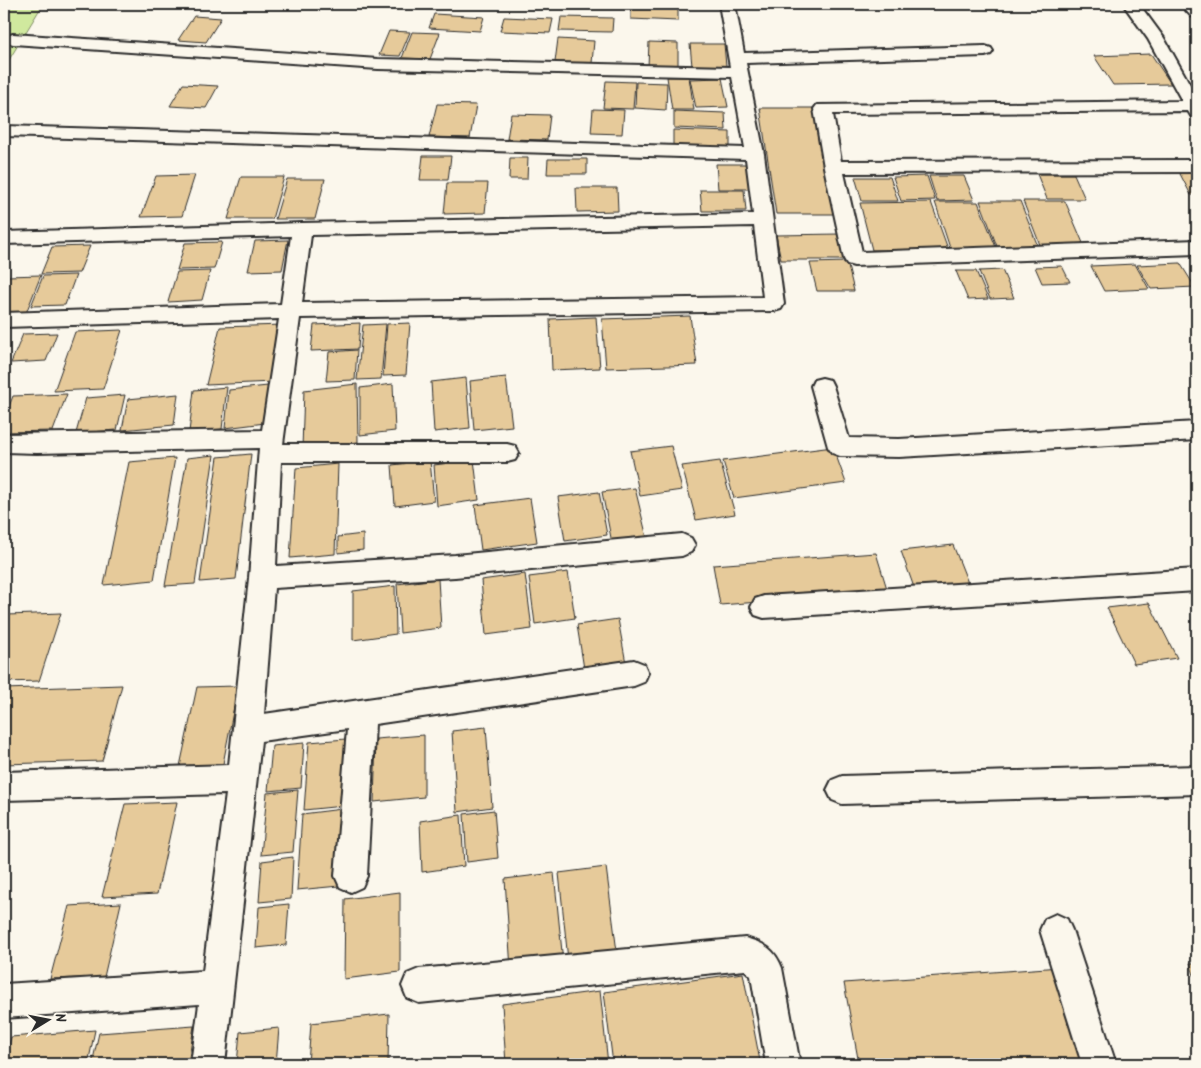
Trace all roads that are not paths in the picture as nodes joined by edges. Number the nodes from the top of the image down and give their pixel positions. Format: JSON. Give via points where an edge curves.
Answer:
{"nodes":[{"id":1,"x":726,"y":4,"type":"edge"},
{"id":2,"x":1131,"y":4,"type":"edge"},
{"id":3,"x":1188,"y":4,"type":"edge"},
{"id":4,"x":1197,"y":13,"type":"edge"},
{"id":5,"x":13,"y":39,"type":"dead end"},
{"id":6,"x":985,"y":51,"type":"dead end"},
{"id":7,"x":737,"y":65,"type":"junction"},
{"id":8,"x":1196,"y":109,"type":"edge"},
{"id":9,"x":4,"y":130,"type":"edge"},
{"id":10,"x":755,"y":154,"type":"junction"},
{"id":11,"x":1197,"y":166,"type":"edge"},
{"id":12,"x":833,"y":167,"type":"junction"},
{"id":13,"x":764,"y":220,"type":"junction"},
{"id":14,"x":302,"y":229,"type":"junction"},
{"id":15,"x":4,"y":238,"type":"edge"},
{"id":16,"x":1197,"y":247,"type":"edge"},
{"id":17,"x":290,"y":311,"type":"junction"},
{"id":18,"x":4,"y":320,"type":"edge"},
{"id":19,"x":822,"y":386,"type":"dead end"},
{"id":20,"x":1197,"y":431,"type":"edge"},
{"id":21,"x":4,"y":443,"type":"edge"},
{"id":22,"x":271,"y":446,"type":"junction"},
{"id":23,"x":508,"y":453,"type":"dead end"},
{"id":24,"x":682,"y":545,"type":"dead end"},
{"id":25,"x":262,"y":578,"type":"junction"},
{"id":26,"x":1197,"y":580,"type":"edge"},
{"id":27,"x":764,"y":607,"type":"dead end"},
{"id":28,"x":634,"y":673,"type":"dead end"},
{"id":29,"x":362,"y":714,"type":"junction"},
{"id":30,"x":248,"y":730,"type":"junction"},
{"id":31,"x":242,"y":779,"type":"junction"},
{"id":32,"x":1197,"y":780,"type":"edge"},
{"id":33,"x":4,"y":786,"type":"edge"},
{"id":34,"x":842,"y":790,"type":"dead end"},
{"id":35,"x":352,"y":876,"type":"dead end"},
{"id":36,"x":1056,"y":930,"type":"dead end"},
{"id":37,"x":218,"y":986,"type":"junction"},
{"id":38,"x":418,"y":986,"type":"dead end"},
{"id":39,"x":4,"y":1001,"type":"edge"},
{"id":40,"x":208,"y":1064,"type":"edge"},
{"id":41,"x":783,"y":1064,"type":"edge"},
{"id":42,"x":1099,"y":1064,"type":"edge"}],
"edges":[{"from":1,"to":7,"type":"street"},
{"from":2,"to":8,"type":"street","via":[[1156,38]]},
{"from":3,"to":4,"type":"street"},
{"from":5,"to":7,"type":"street","via":[[378,64]]},
{"from":6,"to":7,"type":"street"},
{"from":7,"to":10,"type":"street"},
{"from":8,"to":12,"type":"street","via":[[823,109]]},
{"from":9,"to":10,"type":"street"},
{"from":10,"to":13,"type":"street"},
{"from":11,"to":12,"type":"street"},
{"from":12,"to":16,"type":"street","via":[[854,259]]},
{"from":13,"to":14,"type":"street"},
{"from":13,"to":17,"type":"street","via":[[774,304]]},
{"from":14,"to":15,"type":"street"},
{"from":14,"to":17,"type":"street"},
{"from":17,"to":18,"type":"street"},
{"from":17,"to":22,"type":"street"},
{"from":19,"to":20,"type":"street","via":[[840,447],[899,448]]},
{"from":21,"to":22,"type":"street"},
{"from":22,"to":23,"type":"street"},
{"from":22,"to":25,"type":"street"},
{"from":24,"to":25,"type":"street","via":[[455,566]]},
{"from":25,"to":30,"type":"street"},
{"from":26,"to":27,"type":"street"},
{"from":28,"to":29,"type":"street"},
{"from":29,"to":30,"type":"street"},
{"from":29,"to":35,"type":"street"},
{"from":30,"to":31,"type":"street"},
{"from":31,"to":33,"type":"street"},
{"from":31,"to":37,"type":"street"},
{"from":32,"to":34,"type":"street"},
{"from":36,"to":42,"type":"street"},
{"from":37,"to":39,"type":"street"},
{"from":37,"to":40,"type":"street"},
{"from":38,"to":41,"type":"street","via":[[745,954],[756,957],[766,968]]}]}
